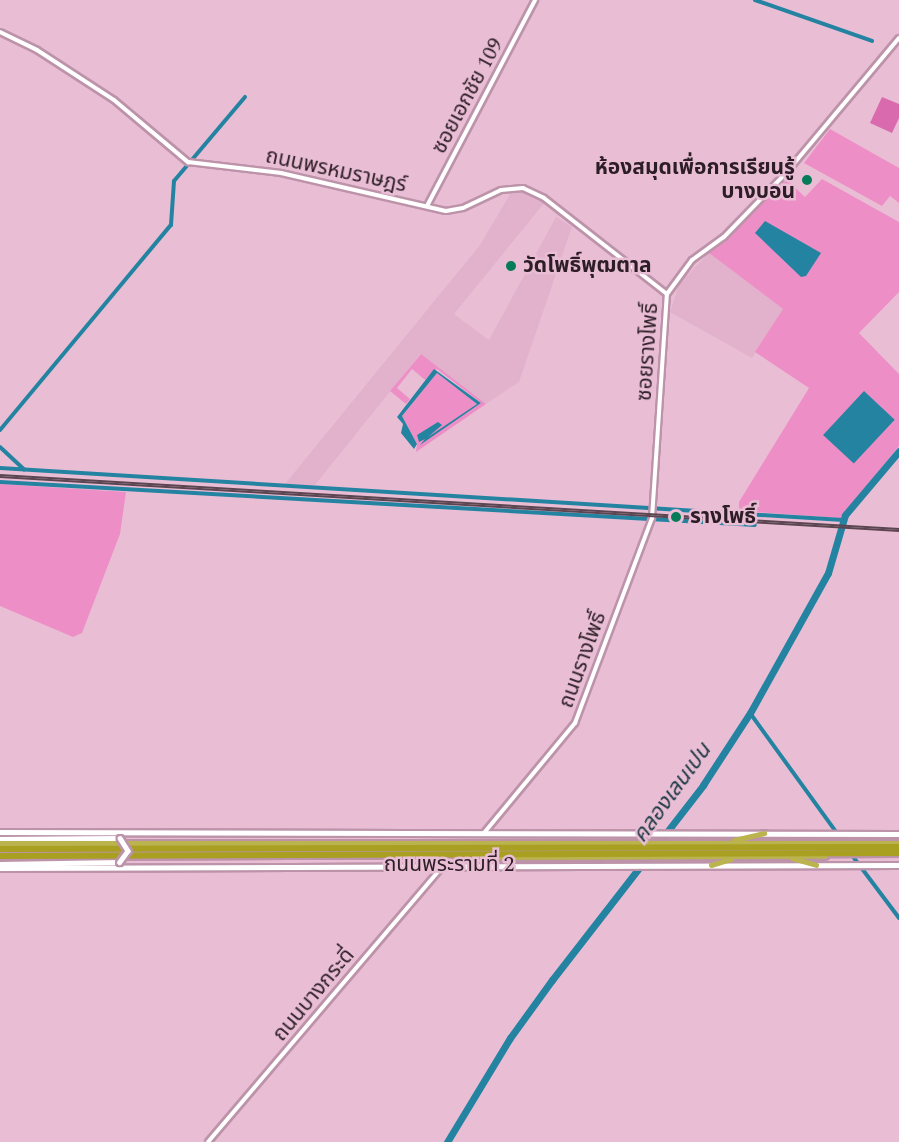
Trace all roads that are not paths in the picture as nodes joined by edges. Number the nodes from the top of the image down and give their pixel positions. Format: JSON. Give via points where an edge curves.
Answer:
{"nodes":[{"id":1,"x":535,"y":0,"type":"edge"},
{"id":2,"x":0,"y":32,"type":"edge"},
{"id":3,"x":899,"y":38,"type":"edge"},
{"id":4,"x":427,"y":206,"type":"junction"},
{"id":5,"x":667,"y":294,"type":"junction"},
{"id":6,"x":654,"y":508,"type":"joint"},
{"id":7,"x":0,"y":832,"type":"edge"},
{"id":8,"x":484,"y":833,"type":"junction"},
{"id":9,"x":764,"y":833,"type":"junction"},
{"id":10,"x":899,"y":834,"type":"edge"},
{"id":11,"x":0,"y":841,"type":"edge"},
{"id":12,"x":681,"y":842,"type":"junction"},
{"id":13,"x":899,"y":845,"type":"edge"},
{"id":14,"x":0,"y":849,"type":"edge"},
{"id":15,"x":899,"y":855,"type":"edge"},
{"id":16,"x":786,"y":856,"type":"junction"},
{"id":17,"x":0,"y":857,"type":"edge"},
{"id":18,"x":739,"y":857,"type":"junction"},
{"id":19,"x":711,"y":865,"type":"junction"},
{"id":20,"x":816,"y":865,"type":"junction"},
{"id":21,"x":899,"y":865,"type":"edge"},
{"id":22,"x":0,"y":866,"type":"edge"},
{"id":23,"x":442,"y":866,"type":"junction"},
{"id":24,"x":208,"y":1142,"type":"edge"}],
"edges":[{"from":1,"to":4,"type":"street","name":"ซอยเอกชัย 109"},
{"from":2,"to":4,"type":"street","name":"ถนนพรหมราษฎร์","via":[[38,50],[114,100],[188,162],[281,173]]},
{"from":3,"to":5,"type":"street","name":"ซอยรางโพธิ์","via":[[786,173],[723,237],[692,260]]},
{"from":4,"to":5,"type":"street","name":"ถนนพรหมราษฎร์","via":[[456,210],[510,187],[528,190]]},
{"from":5,"to":6,"type":"street","name":"ซอยรางโพธิ์"},
{"from":6,"to":8,"type":"street","name":"ถนนรางโพธิ์","via":[[575,723]]},
{"from":7,"to":8,"type":"main road","name":"ถนนพระรามที่ 2"},
{"from":8,"to":9,"type":"main road","name":"ถนนพระรามที่ 2"},
{"from":9,"to":10,"type":"main road","name":"ถนนพระรามที่ 2"},
{"from":9,"to":12,"type":"highway","via":[[738,839]]},
{"from":11,"to":12,"type":"highway","name":"ถนนพระรามที่ 2"},
{"from":11,"to":22,"type":"main road","bridge":true,"via":[[120,838],[128,849],[120,862]]},
{"from":12,"to":13,"type":"highway","name":"ถนนพระรามที่ 2"},
{"from":13,"to":14,"type":"highway"},
{"from":15,"to":16,"type":"highway","name":"ถนนพระรามที่ 2"},
{"from":15,"to":17,"type":"highway"},
{"from":16,"to":18,"type":"highway","name":"ถนนพระรามที่ 2"},
{"from":16,"to":20,"type":"highway"},
{"from":17,"to":18,"type":"highway","name":"ถนนพระรามที่ 2"},
{"from":18,"to":19,"type":"highway"},
{"from":19,"to":20,"type":"main road","name":"ถนนพระรามที่ 2"},
{"from":19,"to":23,"type":"main road","name":"ถนนพระรามที่ 2"},
{"from":20,"to":21,"type":"main road","name":"ถนนพระรามที่ 2"},
{"from":22,"to":23,"type":"main road","name":"ถนนพระรามที่ 2"},
{"from":23,"to":24,"type":"street","name":"ถนนบางกระดี่"}]}
